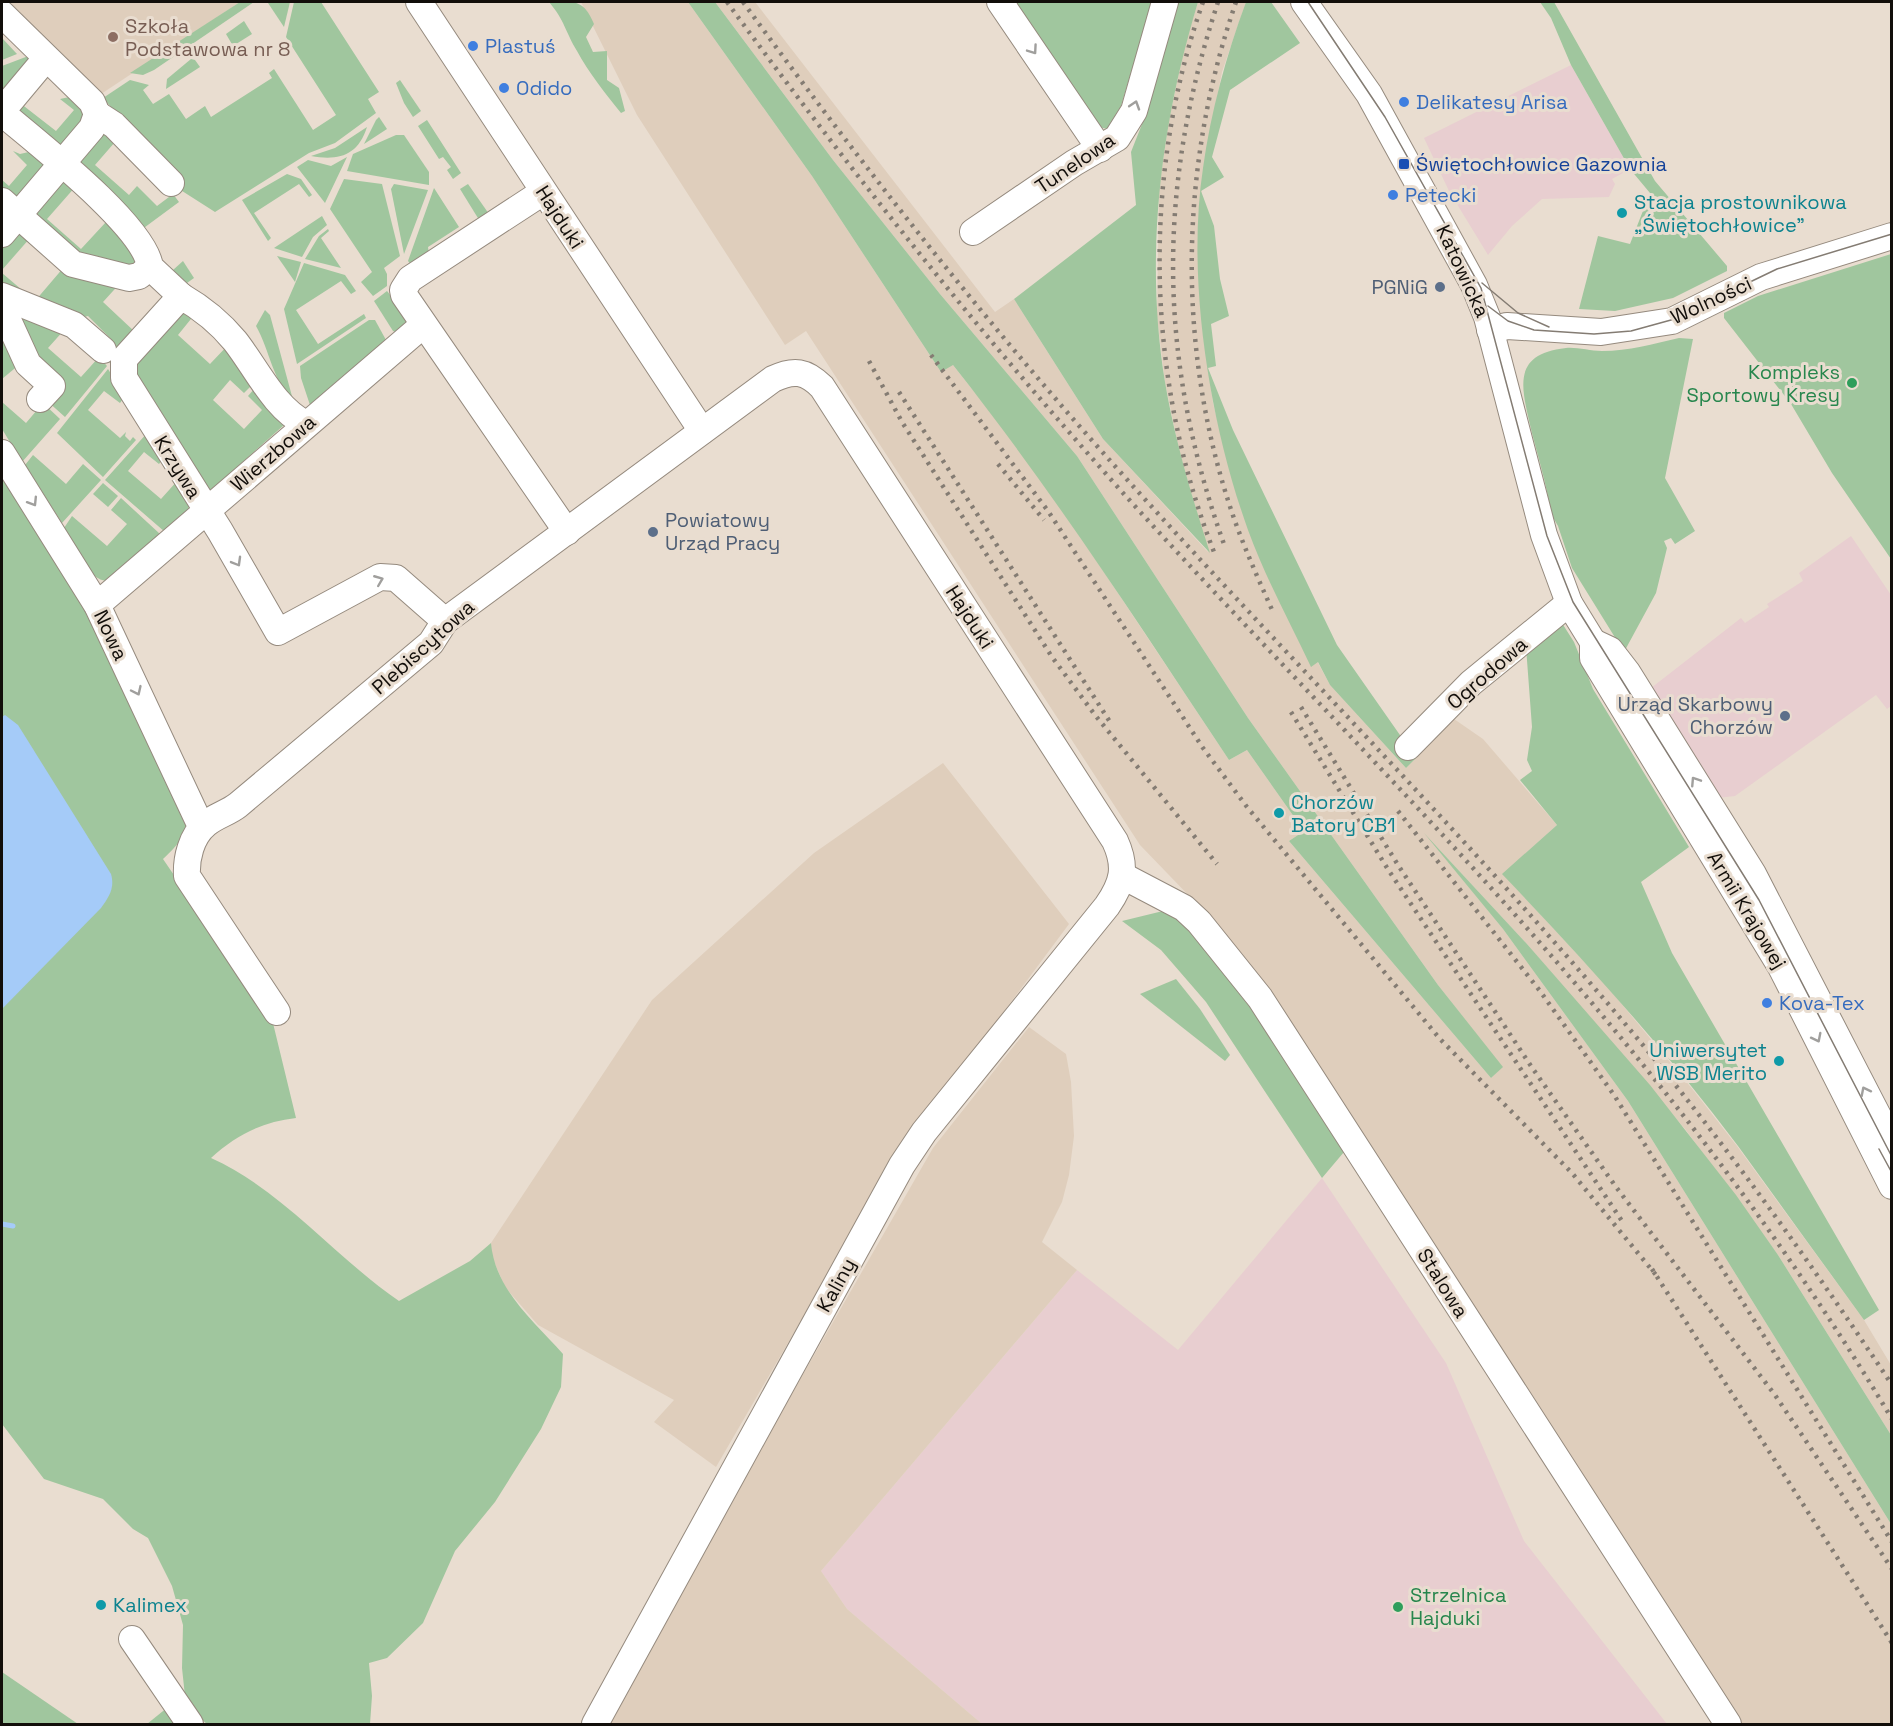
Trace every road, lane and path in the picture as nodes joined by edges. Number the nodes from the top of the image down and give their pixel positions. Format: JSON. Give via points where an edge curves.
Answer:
{"nodes":[{"id":1,"x":419,"y":2,"type":"edge"},
{"id":2,"x":1000,"y":2,"type":"edge"},
{"id":3,"x":1165,"y":2,"type":"edge"},
{"id":4,"x":1304,"y":2,"type":"edge"},
{"id":5,"x":2,"y":14,"type":"edge"},
{"id":6,"x":43,"y":62,"type":"dead end"},
{"id":7,"x":2,"y":112,"type":"edge"},
{"id":8,"x":97,"y":114,"type":"junction"},
{"id":9,"x":1100,"y":149,"type":"junction"},
{"id":10,"x":61,"y":163,"type":"junction"},
{"id":11,"x":171,"y":183,"type":"dead end"},
{"id":12,"x":543,"y":192,"type":"junction"},
{"id":13,"x":7,"y":217,"type":"edge"},
{"id":14,"x":973,"y":232,"type":"dead end"},
{"id":15,"x":1892,"y":236,"type":"edge"},
{"id":16,"x":150,"y":267,"type":"junction"},
{"id":17,"x":2,"y":296,"type":"edge"},
{"id":18,"x":182,"y":296,"type":"junction"},
{"id":19,"x":2,"y":307,"type":"edge"},
{"id":20,"x":422,"y":326,"type":"junction"},
{"id":21,"x":1490,"y":330,"type":"junction"},
{"id":22,"x":103,"y":350,"type":"dead end"},
{"id":23,"x":797,"y":371,"type":"joint"},
{"id":24,"x":40,"y":399,"type":"dead end"},
{"id":25,"x":306,"y":424,"type":"junction"},
{"id":26,"x":702,"y":431,"type":"junction"},
{"id":27,"x":2,"y":453,"type":"edge"},
{"id":28,"x":206,"y":513,"type":"junction"},
{"id":29,"x":567,"y":532,"type":"junction"},
{"id":30,"x":1569,"y":603,"type":"junction"},
{"id":31,"x":97,"y":605,"type":"junction"},
{"id":32,"x":445,"y":621,"type":"junction"},
{"id":33,"x":1408,"y":747,"type":"dead end"},
{"id":34,"x":204,"y":825,"type":"junction"},
{"id":35,"x":1123,"y":876,"type":"junction"},
{"id":36,"x":1757,"y":905,"type":"junction"},
{"id":37,"x":277,"y":1012,"type":"dead end"},
{"id":38,"x":1892,"y":1143,"type":"edge"},
{"id":39,"x":1892,"y":1186,"type":"edge"},
{"id":40,"x":132,"y":1639,"type":"dead end"},
{"id":41,"x":190,"y":1725,"type":"edge"},
{"id":42,"x":596,"y":1725,"type":"edge"},
{"id":43,"x":1728,"y":1725,"type":"edge"}],
"edges":[{"from":1,"to":12,"type":"street","name":"Hajduki"},
{"from":2,"to":9,"type":"street","one_way":true},
{"from":9,"to":3,"type":"street","name":"Tunelowa","one_way":true,"via":[[1117,138],[1134,111]]},
{"from":4,"to":21,"type":"street","name":"Katowicka","via":[[1369,94],[1474,285]]},
{"from":5,"to":8,"type":"street","via":[[87,97]]},
{"from":6,"to":7,"type":"street"},
{"from":7,"to":10,"type":"street"},
{"from":8,"to":10,"type":"street","via":[[92,128]]},
{"from":8,"to":11,"type":"street","via":[[114,125]]},
{"from":9,"to":14,"type":"street","name":"Tunelowa"},
{"from":10,"to":13,"type":"street"},
{"from":10,"to":16,"type":"street","via":[[130,232],[149,255]]},
{"from":12,"to":20,"type":"street","via":[[405,284],[404,295]]},
{"from":12,"to":26,"type":"street","name":"Hajduki"},
{"from":13,"to":16,"type":"street","via":[[73,264],[129,278]]},
{"from":15,"to":21,"type":"street","name":"Wolności","via":[[1761,277],[1672,321],[1614,331],[1507,326]]},
{"from":16,"to":18,"type":"street"},
{"from":17,"to":22,"type":"street","via":[[74,325]]},
{"from":18,"to":25,"type":"street","via":[[233,339],[282,406]]},
{"from":18,"to":28,"type":"street","name":"Krzywa","via":[[130,352],[122,368],[124,378]]},
{"from":19,"to":24,"type":"street","via":[[28,364],[52,386]]},
{"from":20,"to":25,"type":"street","name":"Wierzbowa"},
{"from":20,"to":29,"type":"street"},
{"from":21,"to":30,"type":"street","name":"Katowicka","via":[[1544,535]]},
{"from":23,"to":26,"type":"street","name":"Plebiscytowa","via":[[773,379]]},
{"from":23,"to":35,"type":"street","name":"Hajduki","via":[[813,378],[831,400],[1115,841],[1122,855]]},
{"from":25,"to":28,"type":"street","name":"Wierzbowa"},
{"from":26,"to":29,"type":"street","name":"Plebiscytowa"},
{"from":27,"to":31,"type":"street","name":"Nowa","one_way":true},
{"from":28,"to":31,"type":"street","name":"Wierzbowa"},
{"from":28,"to":32,"type":"street","name":"Krzywa","one_way":true,"via":[[278,632],[388,576],[396,578]]},
{"from":29,"to":32,"type":"street","name":"Plebiscytowa"},
{"from":30,"to":33,"type":"street","name":"Ogrodowa","via":[[1471,683]]},
{"from":30,"to":36,"type":"street","name":"Armii Krajowej"},
{"from":31,"to":34,"type":"street","name":"Nowa","one_way":true,"via":[[198,820]]},
{"from":32,"to":34,"type":"street","name":"Plebiscytowa","via":[[431,643],[238,805]]},
{"from":34,"to":37,"type":"street","via":[[186,859],[187,876]]},
{"from":35,"to":42,"type":"street","name":"Kaliny","via":[[1107,906],[938,1114],[902,1165]]},
{"from":35,"to":43,"type":"street","name":"Stalowa","via":[[1184,908],[1199,921],[1260,998]]},
{"from":38,"to":36,"type":"street","name":"Armii Krajowej","one_way":true},
{"from":36,"to":39,"type":"street","name":"Armii Krajowej","one_way":true,"via":[[1781,967]]},
{"from":40,"to":41,"type":"street"}]}
